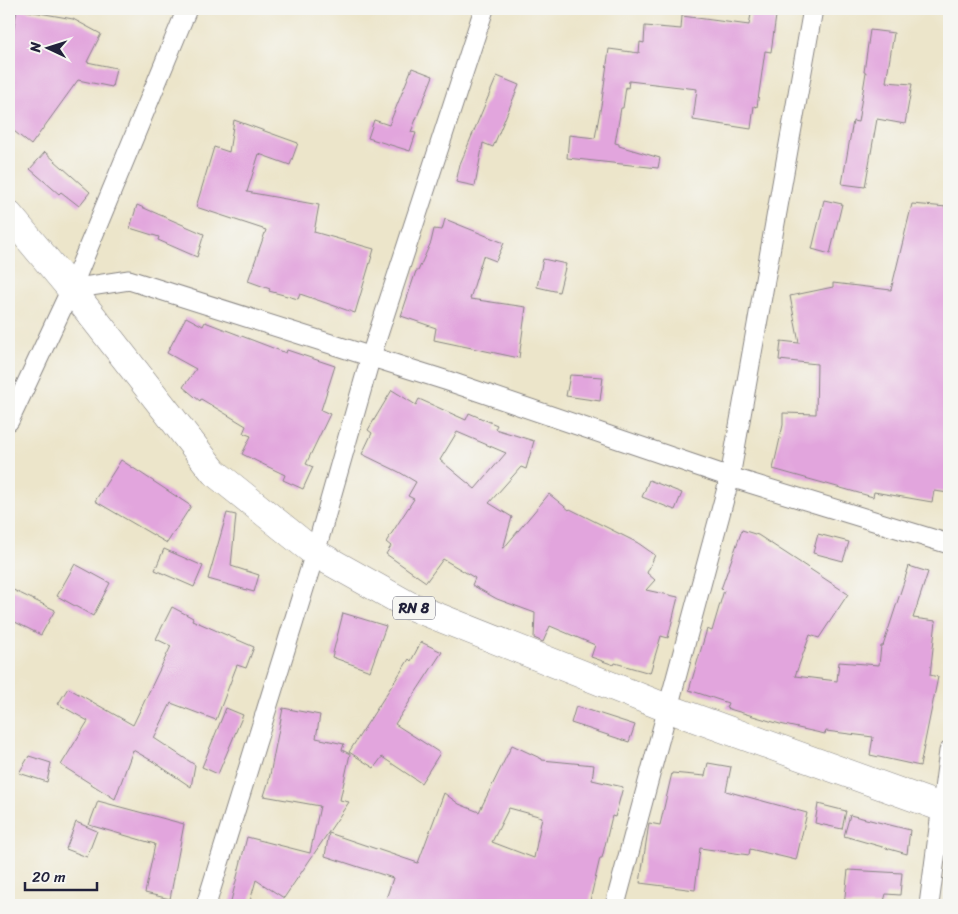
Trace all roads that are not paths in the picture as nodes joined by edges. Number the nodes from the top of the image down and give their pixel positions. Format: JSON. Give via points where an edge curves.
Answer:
{"nodes":[{"id":1,"x":187,"y":9,"type":"edge"},
{"id":2,"x":484,"y":9,"type":"edge"},
{"id":3,"x":813,"y":9,"type":"edge"},
{"id":4,"x":9,"y":216,"type":"edge"},
{"id":5,"x":71,"y":289,"type":"junction"},
{"id":6,"x":371,"y":356,"type":"junction"},
{"id":7,"x":9,"y":421,"type":"edge"},
{"id":8,"x":730,"y":477,"type":"junction"},
{"id":9,"x":949,"y":544,"type":"edge"},
{"id":10,"x":315,"y":553,"type":"junction"},
{"id":11,"x":668,"y":708,"type":"junction"},
{"id":12,"x":949,"y":751,"type":"edge"},
{"id":13,"x":946,"y":808,"type":"edge"},
{"id":14,"x":206,"y":905,"type":"edge"},
{"id":15,"x":615,"y":905,"type":"edge"},
{"id":16,"x":928,"y":905,"type":"edge"}],
"edges":[{"from":1,"to":5,"type":"street"},
{"from":2,"to":6,"type":"street"},
{"from":3,"to":8,"type":"street"},
{"from":4,"to":5,"type":"main road","number":"RN 8"},
{"from":5,"to":6,"type":"street","via":[[129,280]]},
{"from":5,"to":7,"type":"street"},
{"from":5,"to":10,"type":"main road","number":"RN 8","via":[[214,472]]},
{"from":6,"to":8,"type":"street"},
{"from":6,"to":10,"type":"street"},
{"from":8,"to":9,"type":"street"},
{"from":8,"to":11,"type":"street"},
{"from":10,"to":11,"type":"main road","number":"RN 8","via":[[408,606]]},
{"from":10,"to":14,"type":"street"},
{"from":11,"to":13,"type":"main road","number":"RN 8"},
{"from":11,"to":15,"type":"street"},
{"from":12,"to":13,"type":"street"},
{"from":13,"to":16,"type":"street"}]}
